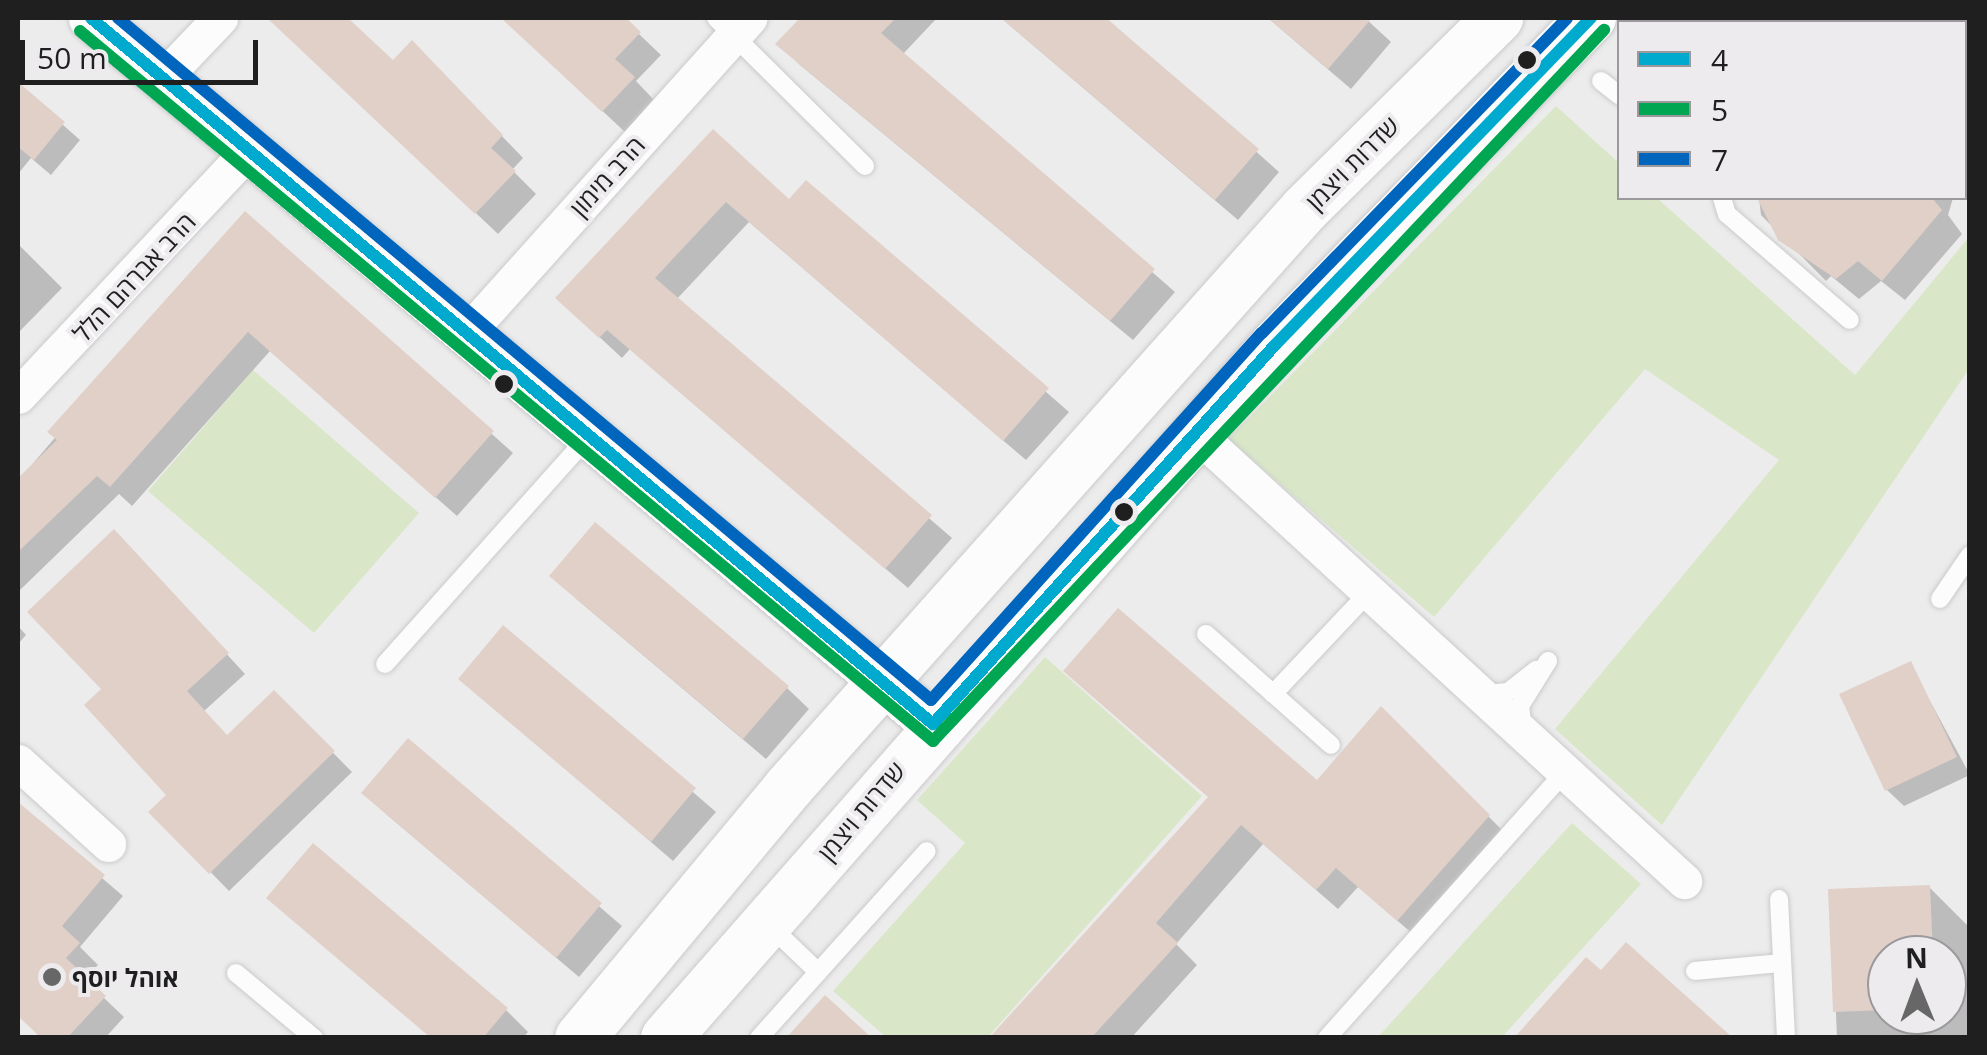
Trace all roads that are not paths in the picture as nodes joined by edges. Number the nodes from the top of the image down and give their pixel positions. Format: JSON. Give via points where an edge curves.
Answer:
{"nodes":[{"id":1,"x":58,"y":18,"type":"edge"},
{"id":2,"x":91,"y":18,"type":"edge"},
{"id":3,"x":220,"y":18,"type":"edge"},
{"id":4,"x":1498,"y":18,"type":"edge"},
{"id":5,"x":1591,"y":18,"type":"edge"},
{"id":6,"x":733,"y":23,"type":"edge"},
{"id":7,"x":161,"y":80,"type":"junction"},
{"id":8,"x":1601,"y":81,"type":"dead end"},
{"id":9,"x":1617,"y":94,"type":"edge"},
{"id":10,"x":246,"y":154,"type":"junction"},
{"id":11,"x":865,"y":166,"type":"dead end"},
{"id":12,"x":1722,"y":200,"type":"edge"},
{"id":13,"x":1850,"y":320,"type":"dead end"},
{"id":14,"x":465,"y":335,"type":"junction"},
{"id":15,"x":18,"y":396,"type":"edge"},
{"id":16,"x":1198,"y":435,"type":"junction"},
{"id":17,"x":587,"y":438,"type":"junction"},
{"id":18,"x":1970,"y":555,"type":"edge"},
{"id":19,"x":1369,"y":592,"type":"junction"},
{"id":20,"x":1940,"y":599,"type":"dead end"},
{"id":21,"x":1206,"y":634,"type":"dead end"},
{"id":22,"x":385,"y":664,"type":"dead end"},
{"id":23,"x":882,"y":688,"type":"junction"},
{"id":24,"x":1479,"y":693,"type":"junction"},
{"id":25,"x":1273,"y":694,"type":"junction"},
{"id":26,"x":933,"y":724,"type":"junction"},
{"id":27,"x":1525,"y":735,"type":"junction"},
{"id":28,"x":1331,"y":745,"type":"dead end"},
{"id":29,"x":18,"y":762,"type":"edge"},
{"id":30,"x":1565,"y":772,"type":"junction"},
{"id":31,"x":108,"y":844,"type":"dead end"},
{"id":32,"x":927,"y":851,"type":"dead end"},
{"id":33,"x":1684,"y":881,"type":"dead end"},
{"id":34,"x":1779,"y":899,"type":"dead end"},
{"id":35,"x":765,"y":921,"type":"junction"},
{"id":36,"x":1782,"y":963,"type":"junction"},
{"id":37,"x":1695,"y":971,"type":"dead end"},
{"id":38,"x":818,"y":972,"type":"junction"},
{"id":39,"x":236,"y":974,"type":"dead end"},
{"id":40,"x":314,"y":1038,"type":"edge"},
{"id":41,"x":580,"y":1038,"type":"edge"},
{"id":42,"x":666,"y":1038,"type":"edge"},
{"id":43,"x":759,"y":1038,"type":"edge"},
{"id":44,"x":1327,"y":1038,"type":"edge"},
{"id":45,"x":1786,"y":1038,"type":"edge"}],
"edges":[{"from":1,"to":7,"type":"street"},
{"from":2,"to":7,"type":"street"},
{"from":3,"to":7,"type":"street"},
{"from":4,"to":23,"type":"main road","name":"שדרות ויצמן","via":[[1305,210]]},
{"from":5,"to":16,"type":"main road","name":"שדרות ויצמן"},
{"from":6,"to":11,"type":"lane"},
{"from":6,"to":14,"type":"street","name":"הרב מימון"},
{"from":7,"to":10,"type":"street"},
{"from":8,"to":9,"type":"lane"},
{"from":10,"to":14,"type":"street"},
{"from":10,"to":15,"type":"street","name":"הרב אברהם הלל"},
{"from":12,"to":13,"type":"lane","via":[[1726,214]]},
{"from":14,"to":17,"type":"street"},
{"from":16,"to":19,"type":"street"},
{"from":16,"to":26,"type":"main road","name":"שדרות ויצמן"},
{"from":17,"to":22,"type":"lane"},
{"from":17,"to":23,"type":"street"},
{"from":18,"to":20,"type":"lane"},
{"from":19,"to":24,"type":"street"},
{"from":19,"to":25,"type":"lane"},
{"from":21,"to":25,"type":"lane"},
{"from":23,"to":26,"type":"street"},
{"from":23,"to":41,"type":"main road","name":"שדרות ויצמן"},
{"from":24,"to":27,"type":"street"},
{"from":24,"to":27,"type":"lane","via":[[1508,692],[1548,660],[1520,706]]},
{"from":25,"to":28,"type":"lane"},
{"from":26,"to":35,"type":"main road","name":"שדרות ויצמן"},
{"from":27,"to":30,"type":"street"},
{"from":29,"to":31,"type":"street"},
{"from":30,"to":33,"type":"street"},
{"from":30,"to":44,"type":"lane"},
{"from":32,"to":38,"type":"lane"},
{"from":34,"to":36,"type":"lane"},
{"from":35,"to":38,"type":"lane"},
{"from":35,"to":42,"type":"main road","name":"שדרות ויצמן"},
{"from":36,"to":37,"type":"lane"},
{"from":36,"to":45,"type":"lane"},
{"from":38,"to":43,"type":"lane"},
{"from":39,"to":40,"type":"lane"}]}
